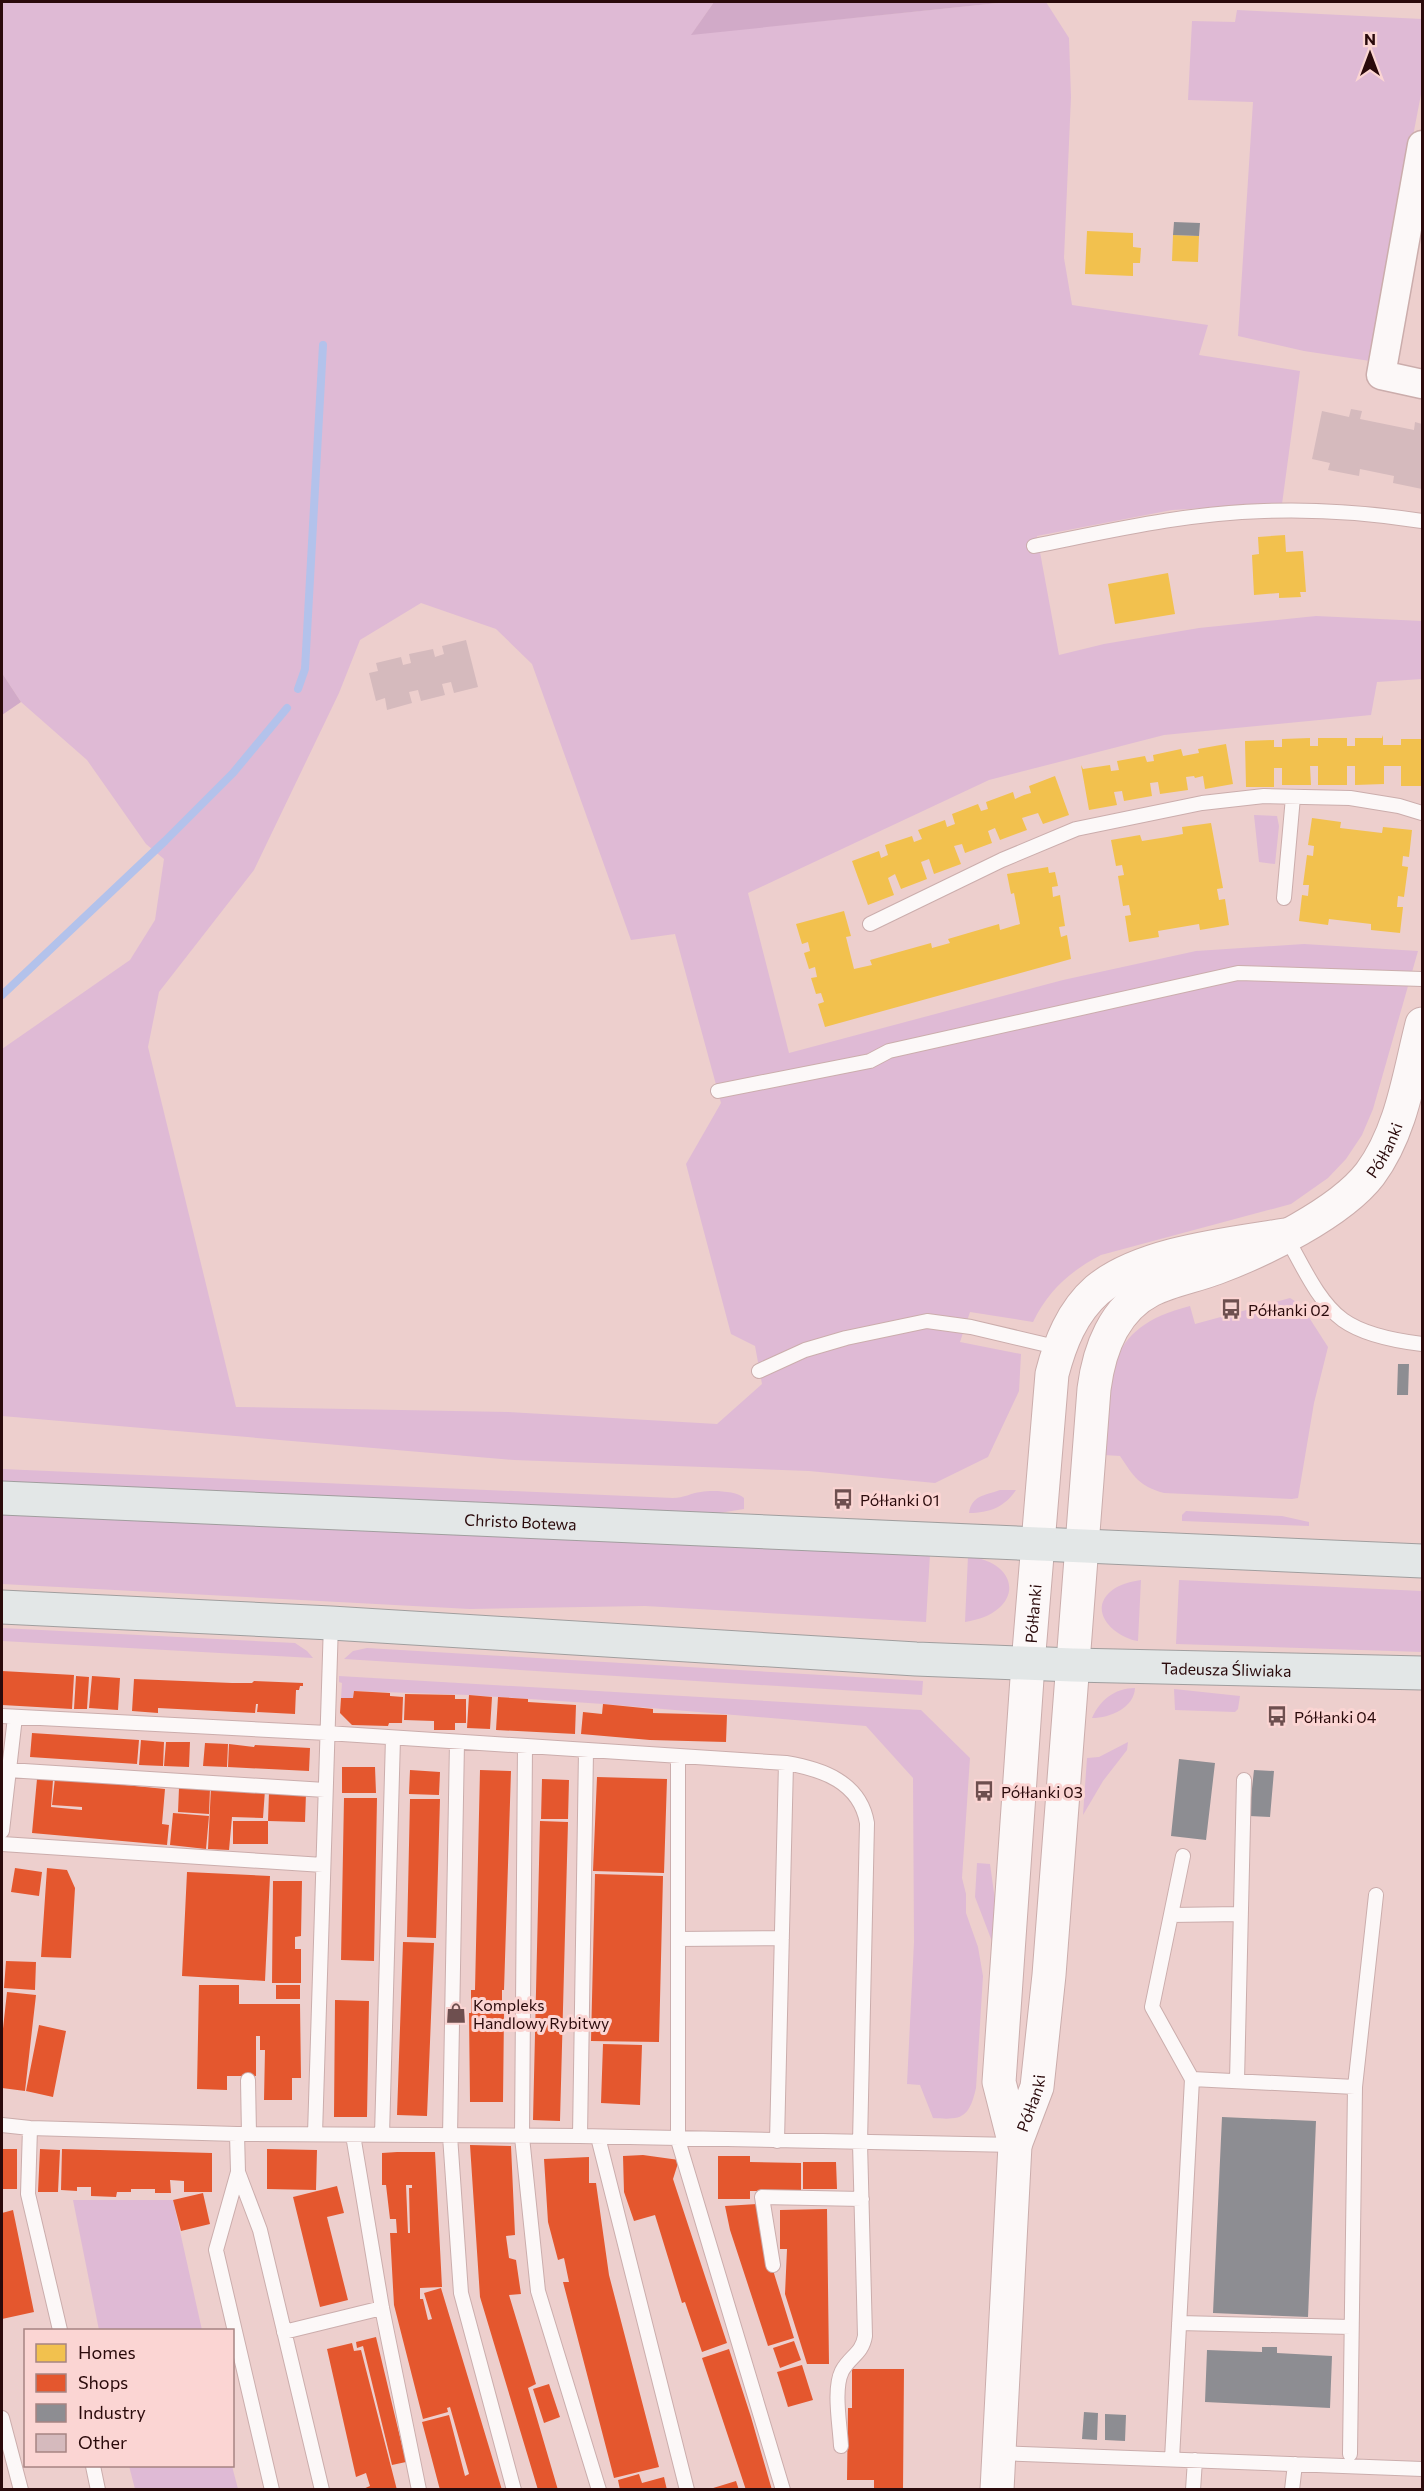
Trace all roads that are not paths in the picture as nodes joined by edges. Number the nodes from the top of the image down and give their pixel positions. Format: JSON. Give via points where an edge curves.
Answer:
{"nodes":[{"id":1,"x":1422,"y":145,"type":"edge"},
{"id":2,"x":1422,"y":384,"type":"edge"},
{"id":3,"x":1422,"y":521,"type":"edge"},
{"id":4,"x":1034,"y":546,"type":"dead end"},
{"id":5,"x":1293,"y":797,"type":"junction"},
{"id":6,"x":1422,"y":813,"type":"edge"},
{"id":7,"x":1284,"y":898,"type":"dead end"},
{"id":8,"x":870,"y":924,"type":"dead end"},
{"id":9,"x":1422,"y":979,"type":"edge"},
{"id":10,"x":1422,"y":1024,"type":"edge"},
{"id":11,"x":718,"y":1091,"type":"dead end"},
{"id":12,"x":1285,"y":1235,"type":"junction"},
{"id":13,"x":1422,"y":1344,"type":"edge"},
{"id":14,"x":1059,"y":1347,"type":"junction"},
{"id":15,"x":759,"y":1371,"type":"dead end"},
{"id":16,"x":2,"y":1498,"type":"edge"},
{"id":17,"x":1040,"y":1544,"type":"junction"},
{"id":18,"x":1083,"y":1546,"type":"junction"},
{"id":19,"x":1422,"y":1561,"type":"edge"},
{"id":20,"x":2,"y":1607,"type":"edge"},
{"id":21,"x":332,"y":1623,"type":"junction"},
{"id":22,"x":1028,"y":1664,"type":"junction"},
{"id":23,"x":1073,"y":1665,"type":"junction"},
{"id":24,"x":1422,"y":1673,"type":"edge"},
{"id":25,"x":8,"y":1716,"type":"edge"},
{"id":26,"x":327,"y":1733,"type":"junction"},
{"id":27,"x":393,"y":1738,"type":"junction"},
{"id":28,"x":457,"y":1742,"type":"junction"},
{"id":29,"x":525,"y":1746,"type":"junction"},
{"id":30,"x":586,"y":1750,"type":"junction"},
{"id":31,"x":678,"y":1756,"type":"junction"},
{"id":32,"x":786,"y":1763,"type":"junction"},
{"id":33,"x":8,"y":1770,"type":"junction"},
{"id":34,"x":1244,"y":1780,"type":"dead end"},
{"id":35,"x":325,"y":1790,"type":"junction"},
{"id":36,"x":2,"y":1831,"type":"edge"},
{"id":37,"x":2,"y":1844,"type":"edge"},
{"id":38,"x":1183,"y":1856,"type":"dead end"},
{"id":39,"x":323,"y":1865,"type":"junction"},
{"id":40,"x":1376,"y":1895,"type":"dead end"},
{"id":41,"x":1241,"y":1914,"type":"junction"},
{"id":42,"x":1171,"y":1916,"type":"junction"},
{"id":43,"x":782,"y":1938,"type":"junction"},
{"id":44,"x":678,"y":1939,"type":"junction"},
{"id":45,"x":1192,"y":2079,"type":"junction"},
{"id":46,"x":248,"y":2080,"type":"dead end"},
{"id":47,"x":1237,"y":2081,"type":"junction"},
{"id":48,"x":1355,"y":2087,"type":"junction"},
{"id":49,"x":2,"y":2125,"type":"edge"},
{"id":50,"x":30,"y":2128,"type":"junction"},
{"id":51,"x":243,"y":2134,"type":"junction"},
{"id":52,"x":315,"y":2134,"type":"junction"},
{"id":53,"x":353,"y":2135,"type":"junction"},
{"id":54,"x":382,"y":2136,"type":"junction"},
{"id":55,"x":450,"y":2136,"type":"junction"},
{"id":56,"x":580,"y":2136,"type":"junction"},
{"id":57,"x":522,"y":2137,"type":"junction"},
{"id":58,"x":598,"y":2137,"type":"junction"},
{"id":59,"x":678,"y":2140,"type":"junction"},
{"id":60,"x":777,"y":2141,"type":"junction"},
{"id":61,"x":860,"y":2143,"type":"junction"},
{"id":62,"x":1015,"y":2145,"type":"junction"},
{"id":63,"x":238,"y":2172,"type":"junction"},
{"id":64,"x":862,"y":2199,"type":"junction"},
{"id":65,"x":773,"y":2265,"type":"dead end"},
{"id":66,"x":382,"y":2308,"type":"junction"},
{"id":67,"x":1179,"y":2323,"type":"junction"},
{"id":68,"x":1351,"y":2328,"type":"junction"},
{"id":69,"x":60,"y":2329,"type":"edge"},
{"id":70,"x":284,"y":2332,"type":"junction"},
{"id":71,"x":2,"y":2418,"type":"edge"},
{"id":72,"x":841,"y":2446,"type":"dead end"},
{"id":73,"x":999,"y":2453,"type":"junction"},
{"id":74,"x":1350,"y":2454,"type":"dead end"},
{"id":75,"x":1172,"y":2459,"type":"junction"},
{"id":76,"x":1195,"y":2460,"type":"junction"},
{"id":77,"x":1295,"y":2464,"type":"junction"},
{"id":78,"x":93,"y":2467,"type":"edge"},
{"id":79,"x":1422,"y":2469,"type":"edge"},
{"id":80,"x":21,"y":2490,"type":"edge"},
{"id":81,"x":98,"y":2490,"type":"edge"},
{"id":82,"x":272,"y":2490,"type":"edge"},
{"id":83,"x":322,"y":2490,"type":"edge"},
{"id":84,"x":419,"y":2490,"type":"edge"},
{"id":85,"x":514,"y":2490,"type":"edge"},
{"id":86,"x":599,"y":2490,"type":"edge"},
{"id":87,"x":687,"y":2490,"type":"edge"},
{"id":88,"x":783,"y":2490,"type":"edge"},
{"id":89,"x":997,"y":2490,"type":"edge"},
{"id":90,"x":1192,"y":2490,"type":"edge"},
{"id":91,"x":1292,"y":2490,"type":"edge"}],
"edges":[{"from":1,"to":2,"type":"street","via":[[1381,375]]},
{"from":3,"to":4,"type":"lane","via":[[1353,513],[1264,511],[1162,522]]},
{"from":5,"to":6,"type":"lane","via":[[1357,799]]},
{"from":5,"to":7,"type":"lane"},
{"from":5,"to":8,"type":"lane","via":[[1202,803],[1076,829]]},
{"from":9,"to":11,"type":"lane","via":[[1238,973],[889,1051],[870,1061]]},
{"from":10,"to":12,"type":"street","name":"Półłanki","via":[[1399,1117],[1369,1175],[1344,1199]]},
{"from":12,"to":13,"type":"lane","via":[[1321,1295],[1344,1320],[1359,1329]]},
{"from":12,"to":14,"type":"street","name":"Półłanki","via":[[1166,1258],[1116,1278],[1084,1304]]},
{"from":12,"to":18,"type":"street","name":"Półłanki","via":[[1217,1268],[1150,1291],[1117,1321],[1101,1352],[1096,1376]]},
{"from":14,"to":15,"type":"lane","via":[[927,1321],[805,1350]]},
{"from":14,"to":17,"type":"street","name":"Półłanki","via":[[1052,1374]]},
{"from":16,"to":17,"type":"main road","name":"Christo Botewa"},
{"from":17,"to":18,"type":"main road"},
{"from":17,"to":22,"type":"street","name":"Półłanki"},
{"from":18,"to":19,"type":"main road"},
{"from":18,"to":23,"type":"street","name":"Półłanki"},
{"from":20,"to":21,"type":"main road"},
{"from":21,"to":22,"type":"main road"},
{"from":21,"to":26,"type":"lane"},
{"from":22,"to":23,"type":"main road","name":"Tadeusza Śliwiaka"},
{"from":22,"to":62,"type":"street","name":"Półłanki","via":[[999,2082]]},
{"from":23,"to":24,"type":"main road","name":"Tadeusza Śliwiaka"},
{"from":23,"to":62,"type":"street","name":"Półłanki","via":[[1037,2087]]},
{"from":25,"to":26,"type":"lane"},
{"from":25,"to":33,"type":"lane"},
{"from":26,"to":27,"type":"lane"},
{"from":26,"to":35,"type":"lane"},
{"from":27,"to":28,"type":"lane"},
{"from":27,"to":54,"type":"lane"},
{"from":28,"to":29,"type":"lane"},
{"from":28,"to":55,"type":"lane"},
{"from":29,"to":30,"type":"lane"},
{"from":29,"to":57,"type":"lane"},
{"from":30,"to":31,"type":"lane"},
{"from":30,"to":56,"type":"lane"},
{"from":31,"to":32,"type":"lane"},
{"from":31,"to":44,"type":"lane"},
{"from":32,"to":43,"type":"lane"},
{"from":32,"to":61,"type":"lane","via":[[817,1769],[841,1781],[865,1811]]},
{"from":33,"to":35,"type":"lane"},
{"from":33,"to":36,"type":"lane"},
{"from":34,"to":41,"type":"lane"},
{"from":35,"to":39,"type":"lane"},
{"from":37,"to":39,"type":"lane"},
{"from":38,"to":42,"type":"lane"},
{"from":39,"to":52,"type":"lane"},
{"from":40,"to":48,"type":"lane"},
{"from":41,"to":42,"type":"lane"},
{"from":41,"to":47,"type":"lane"},
{"from":42,"to":45,"type":"lane","via":[[1152,2007]]},
{"from":43,"to":44,"type":"lane"},
{"from":43,"to":60,"type":"lane"},
{"from":44,"to":59,"type":"lane"},
{"from":45,"to":47,"type":"lane"},
{"from":45,"to":67,"type":"lane"},
{"from":46,"to":51,"type":"lane"},
{"from":47,"to":48,"type":"lane"},
{"from":48,"to":68,"type":"lane"},
{"from":49,"to":50,"type":"lane"},
{"from":50,"to":51,"type":"lane"},
{"from":50,"to":69,"type":"lane","via":[[28,2194]]},
{"from":51,"to":52,"type":"lane"},
{"from":51,"to":63,"type":"lane"},
{"from":52,"to":53,"type":"lane"},
{"from":53,"to":54,"type":"lane"},
{"from":53,"to":66,"type":"lane"},
{"from":54,"to":55,"type":"lane"},
{"from":55,"to":57,"type":"lane"},
{"from":55,"to":85,"type":"lane","via":[[461,2293]]},
{"from":56,"to":57,"type":"lane"},
{"from":56,"to":58,"type":"lane"},
{"from":57,"to":86,"type":"lane","via":[[538,2291]]},
{"from":58,"to":59,"type":"lane"},
{"from":58,"to":87,"type":"lane"},
{"from":59,"to":60,"type":"lane"},
{"from":59,"to":88,"type":"lane"},
{"from":60,"to":61,"type":"lane"},
{"from":61,"to":62,"type":"lane"},
{"from":61,"to":64,"type":"lane"},
{"from":62,"to":73,"type":"street","name":"Półłanki"},
{"from":63,"to":70,"type":"lane","via":[[260,2230]]},
{"from":63,"to":82,"type":"lane","via":[[216,2250]]},
{"from":64,"to":65,"type":"lane","via":[[762,2197]]},
{"from":64,"to":72,"type":"lane","via":[[866,2336],[863,2348],[842,2370],[837,2384]]},
{"from":66,"to":70,"type":"lane"},
{"from":66,"to":84,"type":"lane"},
{"from":67,"to":68,"type":"lane"},
{"from":67,"to":75,"type":"lane"},
{"from":68,"to":74,"type":"lane"},
{"from":70,"to":83,"type":"lane"},
{"from":71,"to":80,"type":"lane"},
{"from":73,"to":75,"type":"lane"},
{"from":73,"to":89,"type":"street","name":"Półłanki"},
{"from":75,"to":76,"type":"lane"},
{"from":76,"to":77,"type":"lane"},
{"from":76,"to":90,"type":"lane"},
{"from":77,"to":79,"type":"lane"},
{"from":77,"to":91,"type":"lane"},
{"from":78,"to":81,"type":"lane"}]}
